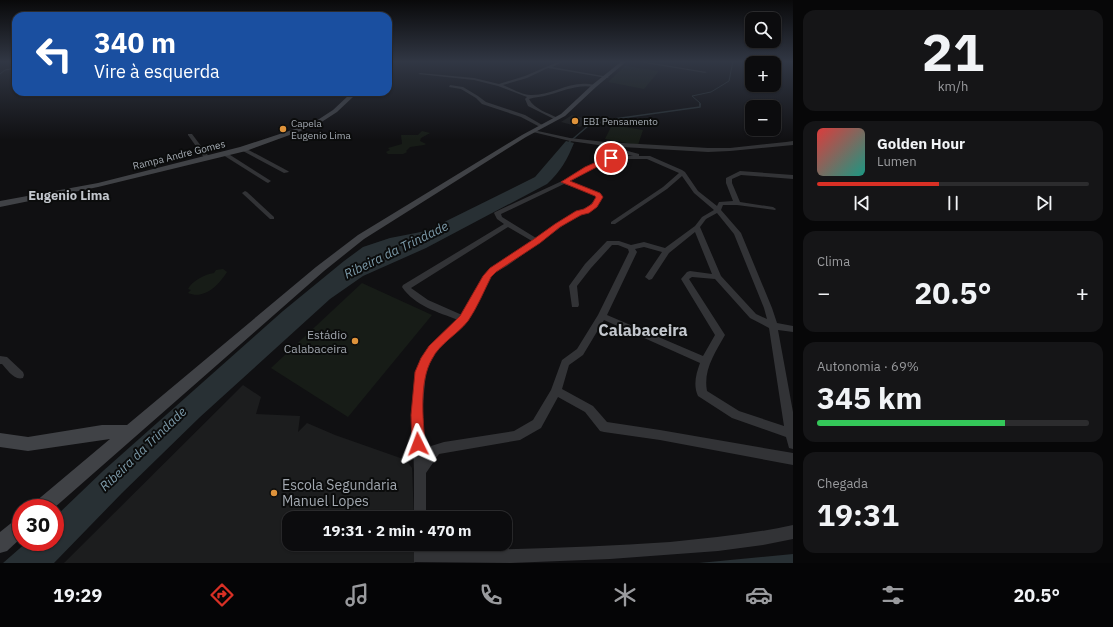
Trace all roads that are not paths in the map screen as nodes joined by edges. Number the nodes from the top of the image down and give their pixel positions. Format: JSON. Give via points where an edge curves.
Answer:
{"nodes":[{"id":1,"x":458,"y":87,"type":"edge"},
{"id":2,"x":505,"y":87,"type":"edge"},
{"id":3,"x":565,"y":87,"type":"edge"},
{"id":4,"x":593,"y":87,"type":"edge"},
{"id":5,"x":348,"y":96,"type":"edge"},
{"id":6,"x":530,"y":97,"type":"junction"},
{"id":7,"x":556,"y":119,"type":"junction"},
{"id":8,"x":538,"y":129,"type":"junction"},
{"id":9,"x":190,"y":135,"type":"dead end"},
{"id":10,"x":793,"y":143,"type":"edge"},
{"id":11,"x":243,"y":149,"type":"junction"},
{"id":12,"x":225,"y":154,"type":"junction"},
{"id":13,"x":207,"y":158,"type":"junction"},
{"id":14,"x":286,"y":172,"type":"dead end"},
{"id":15,"x":683,"y":173,"type":"junction"},
{"id":16,"x":793,"y":176,"type":"edge"},
{"id":17,"x":268,"y":181,"type":"dead end"},
{"id":18,"x":564,"y":182,"type":"junction"},
{"id":19,"x":245,"y":193,"type":"dead end"},
{"id":20,"x":738,"y":203,"type":"junction"},
{"id":21,"x":0,"y":204,"type":"edge"},
{"id":22,"x":774,"y":209,"type":"dead end"},
{"id":23,"x":718,"y":210,"type":"junction"},
{"id":24,"x":272,"y":218,"type":"dead end"},
{"id":25,"x":613,"y":223,"type":"dead end"},
{"id":26,"x":508,"y":224,"type":"junction"},
{"id":27,"x":697,"y":226,"type":"junction"},
{"id":28,"x":537,"y":241,"type":"junction"},
{"id":29,"x":631,"y":248,"type":"junction"},
{"id":30,"x":666,"y":251,"type":"junction"},
{"id":31,"x":649,"y":277,"type":"dead end"},
{"id":32,"x":717,"y":277,"type":"junction"},
{"id":33,"x":575,"y":305,"type":"dead end"},
{"id":34,"x":602,"y":316,"type":"junction"},
{"id":35,"x":464,"y":319,"type":"junction"},
{"id":36,"x":773,"y":326,"type":"junction"},
{"id":37,"x":793,"y":329,"type":"edge"},
{"id":38,"x":0,"y":360,"type":"edge"},
{"id":39,"x":705,"y":361,"type":"junction"},
{"id":40,"x":19,"y":375,"type":"dead end"},
{"id":41,"x":556,"y":391,"type":"junction"},
{"id":42,"x":130,"y":432,"type":"junction"},
{"id":43,"x":791,"y":434,"type":"junction"},
{"id":44,"x":0,"y":440,"type":"edge"},
{"id":45,"x":793,"y":444,"type":"edge"},
{"id":46,"x":793,"y":459,"type":"edge"},
{"id":47,"x":420,"y":471,"type":"junction"},
{"id":48,"x":52,"y":499,"type":"edge"},
{"id":49,"x":420,"y":511,"type":"edge"},
{"id":50,"x":793,"y":532,"type":"edge"},
{"id":51,"x":12,"y":534,"type":"edge"},
{"id":52,"x":0,"y":544,"type":"edge"},
{"id":53,"x":421,"y":560,"type":"edge"}],
"edges":[{"from":1,"to":8,"type":"street","via":[[484,103],[523,116]]},
{"from":2,"to":6,"type":"street"},
{"from":3,"to":6,"type":"street"},
{"from":4,"to":7,"type":"street","via":[[565,114]]},
{"from":5,"to":11,"type":"street","name":"Rampa Andre Gomes","via":[[335,111],[316,124]]},
{"from":6,"to":7,"type":"street","via":[[527,99],[530,105]]},
{"from":7,"to":8,"type":"street"},
{"from":8,"to":10,"type":"street","via":[[560,138],[577,141],[651,147],[738,150],[774,143]]},
{"from":8,"to":42,"type":"street","via":[[361,237]]},
{"from":9,"to":13,"type":"street"},
{"from":11,"to":12,"type":"street","name":"Rampa Andre Gomes"},
{"from":11,"to":14,"type":"street"},
{"from":12,"to":13,"type":"street","name":"Rampa Andre Gomes"},
{"from":12,"to":17,"type":"street"},
{"from":13,"to":21,"type":"street","name":"Rampa Andre Gomes","via":[[98,185]]},
{"from":15,"to":18,"type":"street","via":[[652,159],[624,152],[587,168]]},
{"from":15,"to":23,"type":"street","via":[[696,192]]},
{"from":15,"to":25,"type":"street"},
{"from":16,"to":20,"type":"street","via":[[735,174],[729,178],[729,183]]},
{"from":18,"to":26,"type":"street","via":[[497,213]]},
{"from":18,"to":28,"type":"street","via":[[600,197],[587,211],[562,222]]},
{"from":19,"to":24,"type":"street"},
{"from":20,"to":22,"type":"street"},
{"from":20,"to":23,"type":"street","via":[[721,203]]},
{"from":23,"to":27,"type":"street","via":[[704,218]]},
{"from":23,"to":36,"type":"street","via":[[737,233]]},
{"from":26,"to":28,"type":"street"},
{"from":26,"to":35,"type":"street","via":[[406,287],[427,303]]},
{"from":27,"to":30,"type":"street"},
{"from":27,"to":32,"type":"street"},
{"from":28,"to":35,"type":"street","via":[[493,270]]},
{"from":29,"to":30,"type":"street","via":[[636,244],[642,244]]},
{"from":29,"to":33,"type":"street","via":[[619,243],[610,243],[573,286]]},
{"from":29,"to":34,"type":"street","via":[[632,252]]},
{"from":30,"to":31,"type":"street"},
{"from":32,"to":36,"type":"street","via":[[753,316]]},
{"from":32,"to":39,"type":"street","via":[[690,274],[685,279],[720,334]]},
{"from":34,"to":39,"type":"street"},
{"from":34,"to":41,"type":"street","via":[[580,352],[565,363]]},
{"from":35,"to":47,"type":"street","via":[[432,349],[421,372],[417,415]]},
{"from":36,"to":37,"type":"street"},
{"from":36,"to":43,"type":"street"},
{"from":38,"to":40,"type":"street","via":[[4,360]]},
{"from":39,"to":43,"type":"street","via":[[700,386],[702,393],[736,415]]},
{"from":41,"to":46,"type":"street","via":[[589,409],[604,427]]},
{"from":41,"to":47,"type":"street","via":[[537,424],[525,432],[516,436],[435,450]]},
{"from":42,"to":44,"type":"street","via":[[102,432],[28,444]]},
{"from":42,"to":48,"type":"street"},
{"from":43,"to":45,"type":"street"},
{"from":47,"to":49,"type":"street"},
{"from":50,"to":53,"type":"street","via":[[718,544],[597,554]]},
{"from":51,"to":52,"type":"street"}]}
